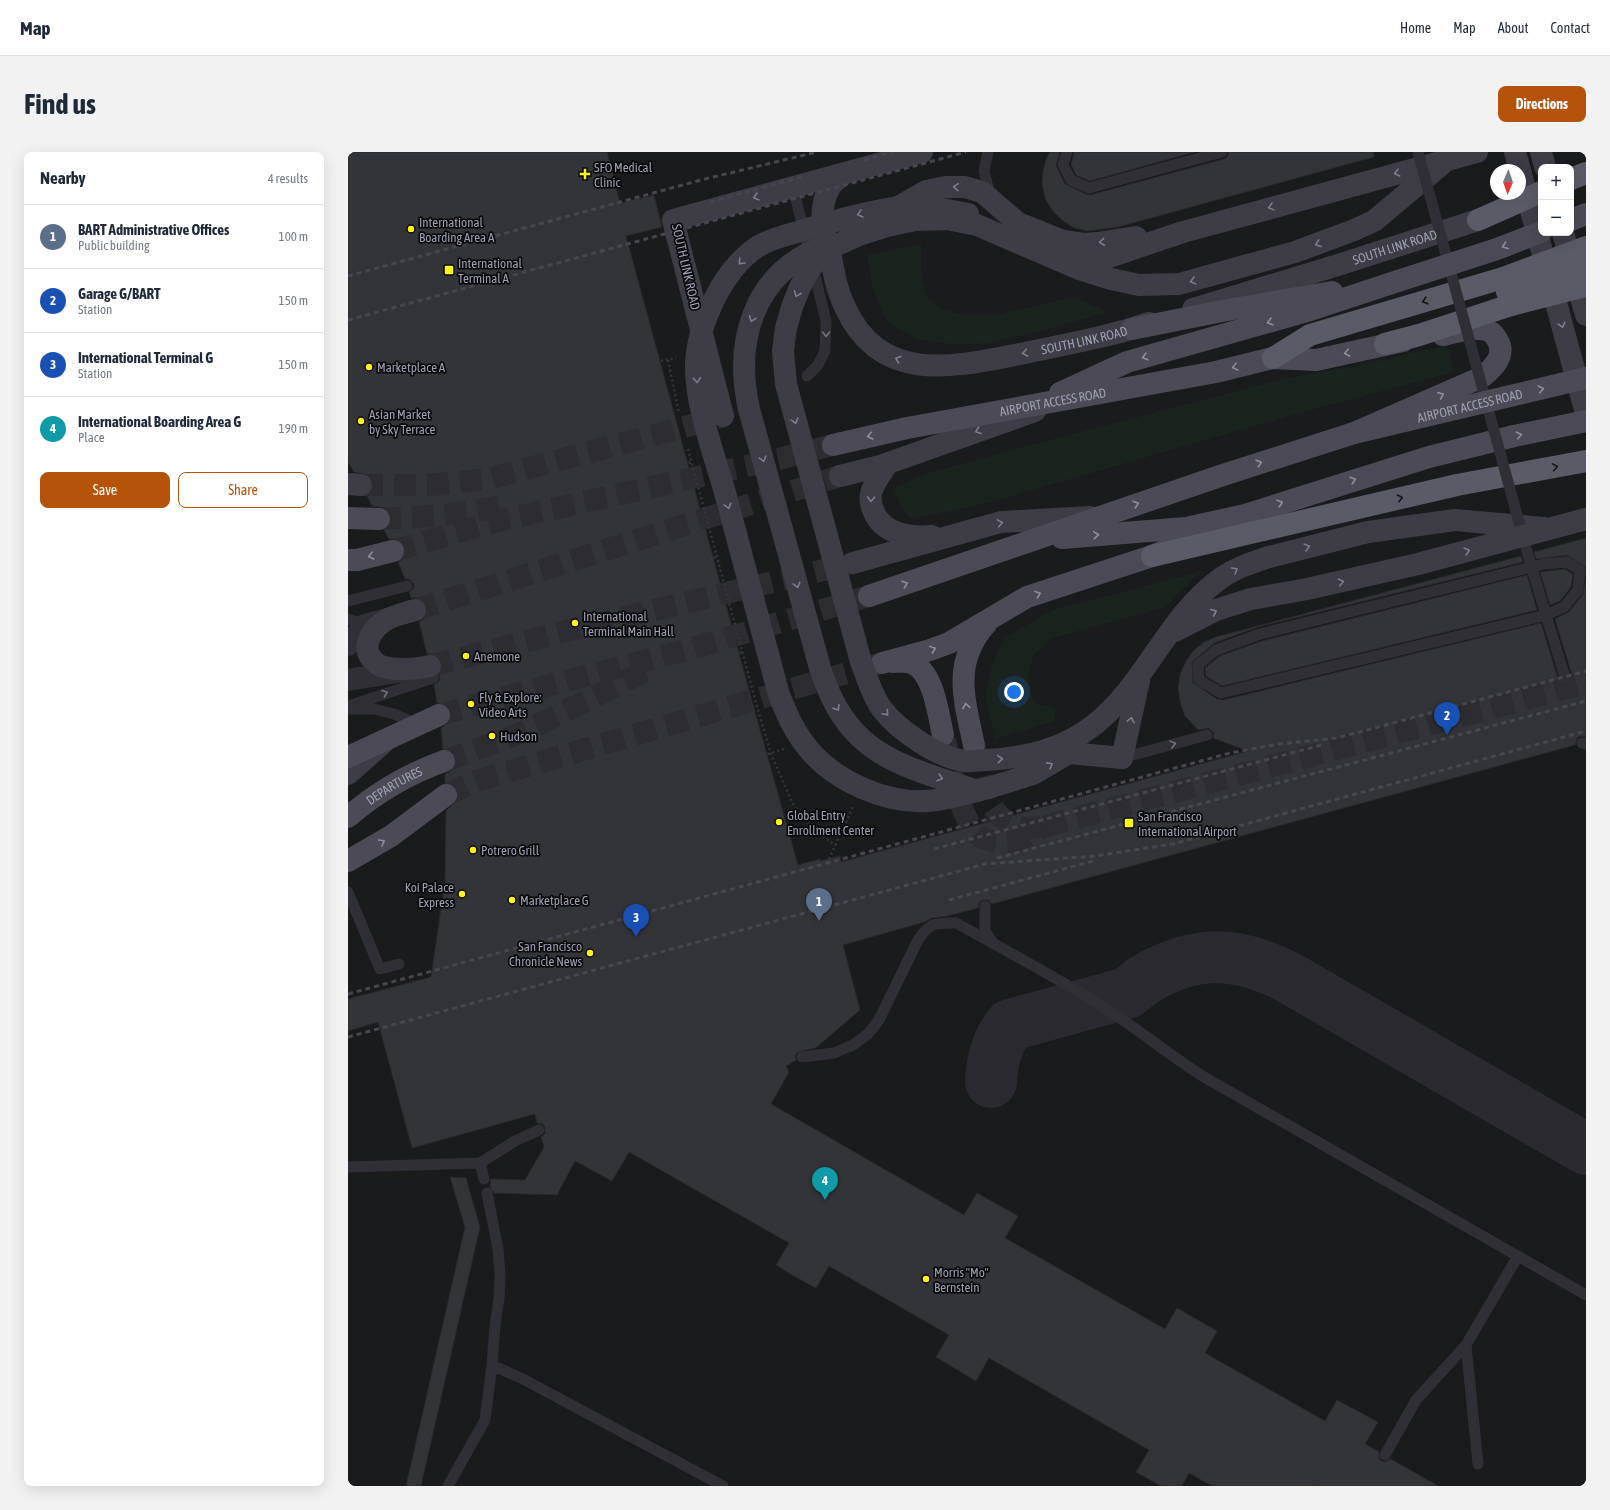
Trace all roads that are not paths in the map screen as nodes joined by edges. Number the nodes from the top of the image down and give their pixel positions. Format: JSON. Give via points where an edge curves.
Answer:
{"nodes":[{"id":1,"x":922,"y":152,"type":"edge"},
{"id":2,"x":988,"y":152,"type":"edge"},
{"id":3,"x":1066,"y":152,"type":"edge"},
{"id":4,"x":1222,"y":152,"type":"edge"},
{"id":5,"x":1418,"y":152,"type":"edge"},
{"id":6,"x":1477,"y":152,"type":"edge"},
{"id":7,"x":1515,"y":152,"type":"edge"},
{"id":8,"x":1542,"y":152,"type":"edge"},
{"id":9,"x":1448,"y":160,"type":"junction"},
{"id":10,"x":1544,"y":164,"type":"edge"},
{"id":11,"x":845,"y":173,"type":"junction"},
{"id":12,"x":1586,"y":173,"type":"edge"},
{"id":13,"x":1574,"y":178,"type":"edge"},
{"id":14,"x":1586,"y":183,"type":"edge"},
{"id":15,"x":793,"y":187,"type":"junction"},
{"id":16,"x":1574,"y":188,"type":"edge"},
{"id":17,"x":1538,"y":193,"type":"edge"},
{"id":18,"x":992,"y":200,"type":"junction"},
{"id":19,"x":1538,"y":200,"type":"edge"},
{"id":20,"x":898,"y":207,"type":"junction"},
{"id":21,"x":1586,"y":214,"type":"edge"},
{"id":22,"x":821,"y":217,"type":"junction"},
{"id":23,"x":1574,"y":219,"type":"edge"},
{"id":24,"x":1478,"y":220,"type":"junction"},
{"id":25,"x":992,"y":221,"type":"junction"},
{"id":26,"x":1183,"y":232,"type":"junction"},
{"id":27,"x":1538,"y":233,"type":"edge"},
{"id":28,"x":1564,"y":236,"type":"edge"},
{"id":29,"x":1586,"y":246,"type":"edge"},
{"id":30,"x":1586,"y":267,"type":"edge"},
{"id":31,"x":1586,"y":286,"type":"edge"},
{"id":32,"x":1507,"y":292,"type":"junction"},
{"id":33,"x":1298,"y":296,"type":"junction"},
{"id":34,"x":1586,"y":315,"type":"edge"},
{"id":35,"x":1132,"y":329,"type":"joint"},
{"id":36,"x":1385,"y":344,"type":"junction"},
{"id":37,"x":1273,"y":358,"type":"junction"},
{"id":38,"x":807,"y":376,"type":"dead end"},
{"id":39,"x":1586,"y":378,"type":"edge"},
{"id":40,"x":1068,"y":400,"type":"junction"},
{"id":41,"x":1032,"y":406,"type":"junction"},
{"id":42,"x":1586,"y":412,"type":"edge"},
{"id":43,"x":723,"y":416,"type":"dead end"},
{"id":44,"x":1586,"y":421,"type":"edge"},
{"id":45,"x":1354,"y":433,"type":"junction"},
{"id":46,"x":833,"y":445,"type":"tunnel mouth"},
{"id":47,"x":1586,"y":461,"type":"edge"},
{"id":48,"x":887,"y":464,"type":"junction"},
{"id":49,"x":840,"y":476,"type":"tunnel mouth"},
{"id":50,"x":1245,"y":515,"type":"junction"},
{"id":51,"x":1099,"y":517,"type":"junction"},
{"id":52,"x":349,"y":518,"type":"edge"},
{"id":53,"x":379,"y":519,"type":"tunnel mouth"},
{"id":54,"x":1586,"y":519,"type":"edge"},
{"id":55,"x":1550,"y":528,"type":"junction"},
{"id":56,"x":963,"y":533,"type":"junction"},
{"id":57,"x":1029,"y":540,"type":"junction"},
{"id":58,"x":394,"y":551,"type":"tunnel mouth"},
{"id":59,"x":1152,"y":556,"type":"junction"},
{"id":60,"x":348,"y":560,"type":"edge"},
{"id":61,"x":853,"y":563,"type":"tunnel mouth"},
{"id":62,"x":1532,"y":568,"type":"junction"},
{"id":63,"x":407,"y":586,"type":"dead end"},
{"id":64,"x":348,"y":594,"type":"edge"},
{"id":65,"x":868,"y":596,"type":"tunnel mouth"},
{"id":66,"x":365,"y":597,"type":"junction"},
{"id":67,"x":348,"y":601,"type":"edge"},
{"id":68,"x":415,"y":610,"type":"tunnel mouth"},
{"id":69,"x":1003,"y":610,"type":"junction"},
{"id":70,"x":1546,"y":615,"type":"junction"},
{"id":71,"x":388,"y":619,"type":"junction"},
{"id":72,"x":354,"y":624,"type":"edge"},
{"id":73,"x":348,"y":645,"type":"edge"},
{"id":74,"x":1143,"y":664,"type":"junction"},
{"id":75,"x":426,"y":671,"type":"junction"},
{"id":76,"x":1565,"y":677,"type":"dead end"},
{"id":77,"x":348,"y":680,"type":"edge"},
{"id":78,"x":348,"y":707,"type":"edge"},
{"id":79,"x":439,"y":715,"type":"tunnel mouth"},
{"id":80,"x":417,"y":724,"type":"junction"},
{"id":81,"x":943,"y":735,"type":"tunnel mouth"},
{"id":82,"x":1207,"y":735,"type":"dead end"},
{"id":83,"x":388,"y":738,"type":"junction"},
{"id":84,"x":348,"y":741,"type":"edge"},
{"id":85,"x":974,"y":745,"type":"tunnel mouth"},
{"id":86,"x":368,"y":747,"type":"junction"},
{"id":87,"x":1069,"y":754,"type":"junction"},
{"id":88,"x":348,"y":757,"type":"edge"},
{"id":89,"x":1122,"y":758,"type":"junction"},
{"id":90,"x":444,"y":761,"type":"tunnel mouth"},
{"id":91,"x":348,"y":774,"type":"edge"},
{"id":92,"x":977,"y":791,"type":"junction"},
{"id":93,"x":446,"y":795,"type":"tunnel mouth"},
{"id":94,"x":348,"y":817,"type":"edge"},
{"id":95,"x":348,"y":861,"type":"edge"},
{"id":96,"x":348,"y":892,"type":"edge"},
{"id":97,"x":985,"y":906,"type":"dead end"},
{"id":98,"x":993,"y":943,"type":"junction"},
{"id":99,"x":399,"y":964,"type":"dead end"},
{"id":100,"x":802,"y":1057,"type":"dead end"},
{"id":101,"x":539,"y":1130,"type":"dead end"},
{"id":102,"x":480,"y":1163,"type":"junction"},
{"id":103,"x":348,"y":1167,"type":"edge"},
{"id":104,"x":484,"y":1179,"type":"dead end"},
{"id":105,"x":486,"y":1193,"type":"dead end"},
{"id":106,"x":1518,"y":1256,"type":"junction"},
{"id":107,"x":1586,"y":1295,"type":"edge"},
{"id":108,"x":1466,"y":1345,"type":"junction"},
{"id":109,"x":492,"y":1365,"type":"junction"},
{"id":110,"x":1385,"y":1456,"type":"dead end"},
{"id":111,"x":1478,"y":1464,"type":"dead end"},
{"id":112,"x":448,"y":1486,"type":"edge"},
{"id":113,"x":724,"y":1486,"type":"edge"}],
"edges":[{"from":1,"to":11,"type":"street","name":"SOUTH LINK ROAD"},
{"from":2,"to":18,"type":"lane","via":[[984,171]]},
{"from":3,"to":4,"type":"lane","via":[[1063,165],[1071,180],[1089,188]]},
{"from":5,"to":62,"type":"lane","bridge":true},
{"from":6,"to":9,"type":"street"},
{"from":7,"to":42,"type":"street","one_way":true},
{"from":8,"to":10,"type":"street"},
{"from":9,"to":26,"type":"street","one_way":true},
{"from":9,"to":55,"type":"street","one_way":true,"bridge":true,"via":[[1374,221],[1295,252],[1180,284],[1139,285],[1111,280],[977,225],[946,219],[915,220],[887,226],[826,250],[810,269],[792,307],[783,351],[784,372],[861,662],[881,708],[894,722],[925,746],[965,761],[1001,760],[1034,755],[1066,743],[1094,726],[1119,702],[1194,601],[1218,580],[1240,567],[1334,540],[1401,526],[1455,520]]},
{"from":11,"to":15,"type":"street","name":"SOUTH LINK ROAD"},
{"from":11,"to":22,"type":"street","name":"SOUTH LINK ROAD","via":[[830,186]]},
{"from":12,"to":13,"type":"highway"},
{"from":14,"to":16,"type":"highway"},
{"from":15,"to":22,"type":"street"},
{"from":15,"to":38,"type":"lane","one_way":true,"via":[[826,321],[825,351],[818,365]]},
{"from":15,"to":43,"type":"street","name":"SOUTH LINK ROAD","one_way":true,"via":[[673,220]]},
{"from":17,"to":24,"type":"highway","bridge":true},
{"from":18,"to":20,"type":"street","one_way":true,"via":[[982,192],[957,186],[926,191]]},
{"from":26,"to":18,"type":"street","one_way":true,"via":[[1105,242],[1072,243],[1055,239],[1018,223]]},
{"from":19,"to":24,"type":"highway","bridge":true},
{"from":20,"to":25,"type":"street","via":[[932,207]]},
{"from":20,"to":92,"type":"street","one_way":true,"bridge":true,"via":[[775,238],[756,248],[735,269],[712,302],[701,334],[696,365],[697,383],[780,695],[792,725],[803,742],[817,759],[833,771],[862,787],[892,798],[914,801],[937,800]]},
{"from":21,"to":23,"type":"main road"},
{"from":35,"to":22,"type":"street","name":"SOUTH LINK ROAD","one_way":true,"via":[[965,364],[937,366],[910,364],[896,359],[870,342],[855,326],[837,286]]},
{"from":24,"to":33,"type":"street","name":"SOUTH LINK ROAD"},
{"from":25,"to":26,"type":"street","via":[[1049,250],[1077,259],[1109,257]]},
{"from":25,"to":92,"type":"street","one_way":true,"bridge":true,"via":[[961,219],[890,228],[820,248],[785,270],[771,284],[760,300],[751,321],[744,357],[745,392],[829,695],[859,737],[884,756],[903,766]]},
{"from":27,"to":33,"type":"main road","one_way":true,"bridge":true,"via":[[1398,281]]},
{"from":28,"to":34,"type":"street"},
{"from":29,"to":32,"type":"highway","bridge":true},
{"from":30,"to":32,"type":"highway","bridge":true},
{"from":31,"to":32,"type":"highway","bridge":true},
{"from":32,"to":36,"type":"highway","via":[[1419,335]]},
{"from":32,"to":37,"type":"highway","one_way":true,"via":[[1433,315]]},
{"from":33,"to":35,"type":"main road"},
{"from":33,"to":41,"type":"main road","one_way":true,"via":[[1127,362]]},
{"from":36,"to":37,"type":"main road","name":"AIRPORT ACCESS ROAD","one_way":true,"via":[[1316,360]]},
{"from":45,"to":36,"type":"main road","name":"AIRPORT ACCESS ROAD","one_way":true,"via":[[1482,377],[1498,361],[1500,352],[1496,337],[1489,331],[1475,329]]},
{"from":37,"to":40,"type":"main road","name":"AIRPORT ACCESS ROAD","one_way":true,"via":[[1216,372]]},
{"from":45,"to":39,"type":"main road","name":"AIRPORT ACCESS ROAD","one_way":true,"bridge":true},
{"from":40,"to":41,"type":"main road","name":"AIRPORT ACCESS ROAD"},
{"from":40,"to":48,"type":"street","one_way":true},
{"from":41,"to":46,"type":"main road","name":"AIRPORT ACCESS ROAD","one_way":true,"via":[[907,428]]},
{"from":50,"to":44,"type":"main road","one_way":true,"via":[[1429,457]]},
{"from":51,"to":45,"type":"main road","one_way":true},
{"from":59,"to":47,"type":"highway","one_way":true,"via":[[1457,485]]},
{"from":48,"to":49,"type":"street"},
{"from":48,"to":56,"type":"street","one_way":true,"via":[[871,494],[871,506],[877,519],[885,527],[904,534],[927,536]]},
{"from":57,"to":50,"type":"main road","one_way":true,"via":[[1186,528]]},
{"from":50,"to":59,"type":"main road"},
{"from":56,"to":51,"type":"street","one_way":true,"via":[[1001,522]]},
{"from":51,"to":57,"type":"main road"},
{"from":52,"to":53,"type":"main road"},
{"from":54,"to":55,"type":"street","bridge":true},
{"from":74,"to":55,"type":"street","one_way":true,"bridge":true,"via":[[1178,629],[1216,610],[1418,564]]},
{"from":56,"to":61,"type":"street"},
{"from":65,"to":57,"type":"main road","one_way":true},
{"from":58,"to":60,"type":"main road","one_way":true},
{"from":69,"to":59,"type":"main road","one_way":true,"via":[[1027,598]]},
{"from":62,"to":70,"type":"lane","bridge":true},
{"from":62,"to":70,"type":"lane","bridge":true,"via":[[1543,564],[1567,562],[1580,570],[1578,590],[1564,607]]},
{"from":62,"to":70,"type":"lane","via":[[1260,634],[1216,650],[1198,665],[1199,680],[1221,694]]},
{"from":63,"to":66,"type":"lane"},
{"from":64,"to":66,"type":"lane"},
{"from":66,"to":67,"type":"lane"},
{"from":68,"to":71,"type":"street"},
{"from":81,"to":69,"type":"main road","one_way":true,"via":[[924,672],[911,663],[882,663],[949,643]]},
{"from":85,"to":69,"type":"main road","one_way":true,"via":[[964,694],[967,654],[986,624]]},
{"from":70,"to":76,"type":"lane"},
{"from":71,"to":72,"type":"street"},
{"from":71,"to":75,"type":"street","via":[[373,631],[367,644],[370,657],[380,666]]},
{"from":72,"to":73,"type":"street"},
{"from":74,"to":87,"type":"street","bridge":true,"via":[[1099,728]]},
{"from":89,"to":74,"type":"street","one_way":true,"bridge":true},
{"from":75,"to":77,"type":"street"},
{"from":78,"to":75,"type":"lane","one_way":true},
{"from":78,"to":80,"type":"lane","via":[[374,709]]},
{"from":79,"to":80,"type":"main road"},
{"from":80,"to":83,"type":"main road"},
{"from":89,"to":82,"type":"lane","one_way":true},
{"from":83,"to":86,"type":"main road"},
{"from":83,"to":91,"type":"street"},
{"from":84,"to":86,"type":"main road"},
{"from":86,"to":88,"type":"main road"},
{"from":87,"to":89,"type":"street"},
{"from":92,"to":87,"type":"street","one_way":true,"bridge":true,"via":[[1033,774]]},
{"from":90,"to":94,"type":"main road","name":"DEPARTURES","via":[[416,771]]},
{"from":95,"to":93,"type":"main road","one_way":true,"via":[[392,836]]},
{"from":96,"to":99,"type":"lane","via":[[380,969]]},
{"from":97,"to":98,"type":"lane","via":[[985,931]]},
{"from":98,"to":100,"type":"lane","via":[[956,923],[937,923],[926,929],[918,940],[879,1020],[868,1034],[853,1045],[834,1053]]},
{"from":98,"to":106,"type":"lane","via":[[1094,1001],[1174,1058],[1204,1076]]},
{"from":101,"to":102,"type":"lane","via":[[515,1141]]},
{"from":102,"to":103,"type":"lane"},
{"from":102,"to":104,"type":"lane"},
{"from":105,"to":109,"type":"lane","via":[[498,1249],[500,1276],[500,1300]]},
{"from":106,"to":107,"type":"lane"},
{"from":106,"to":108,"type":"lane"},
{"from":108,"to":110,"type":"lane","via":[[1416,1400]]},
{"from":108,"to":111,"type":"lane"},
{"from":109,"to":112,"type":"lane","via":[[486,1420]]},
{"from":109,"to":113,"type":"lane","via":[[523,1378]]}]}
